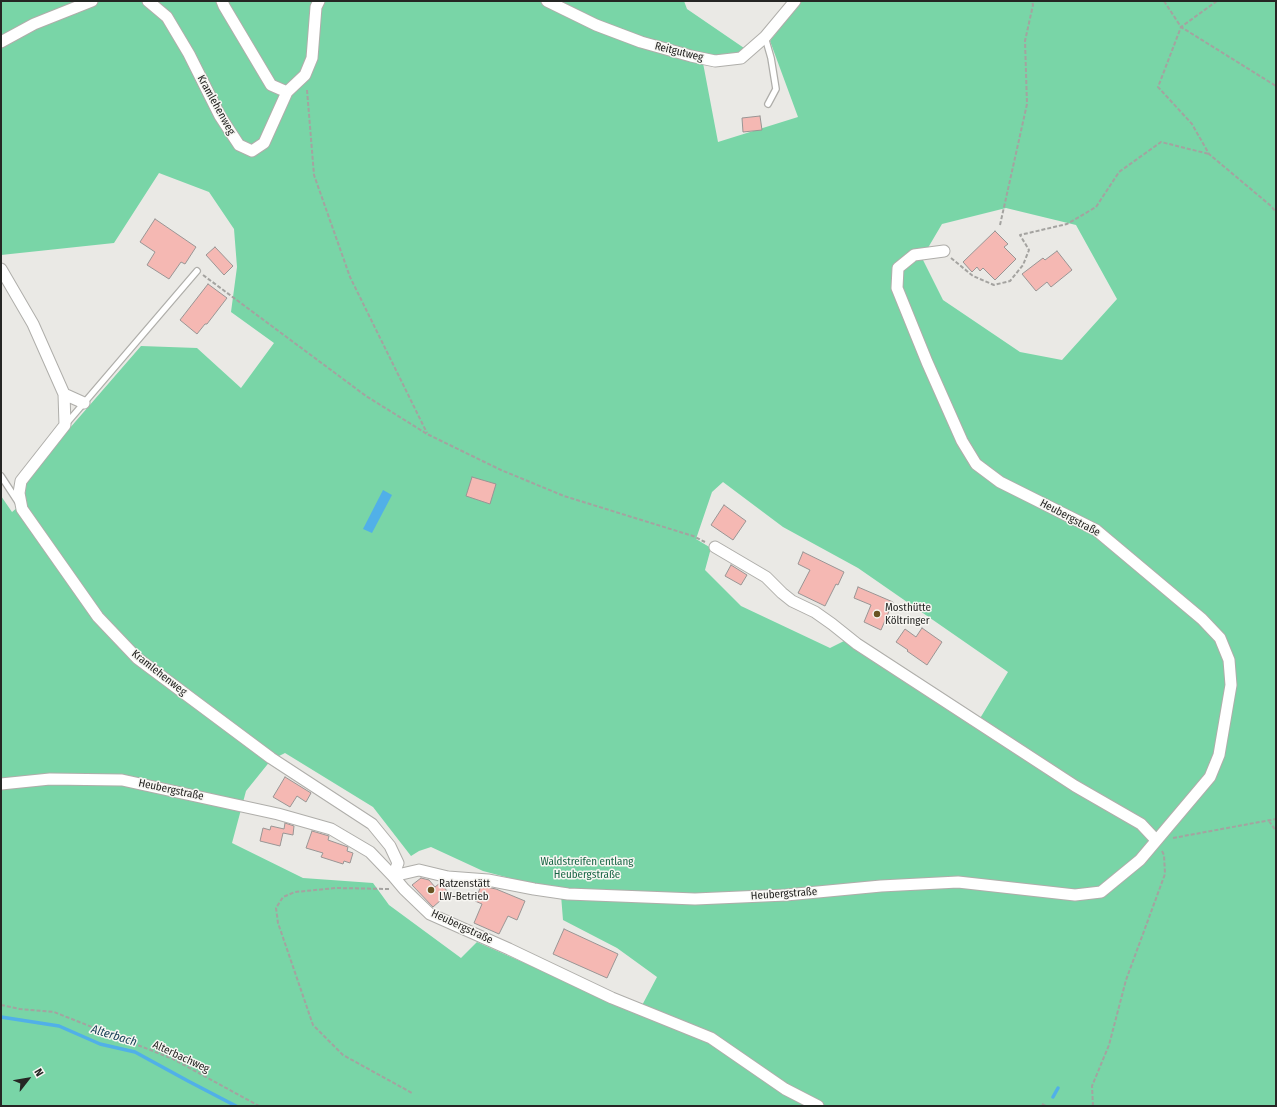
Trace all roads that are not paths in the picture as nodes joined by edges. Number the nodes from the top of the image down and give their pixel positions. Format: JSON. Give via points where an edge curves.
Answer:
{"nodes":[{"id":1,"x":92,"y":1,"type":"edge"},
{"id":2,"x":148,"y":1,"type":"edge"},
{"id":3,"x":222,"y":1,"type":"edge"},
{"id":4,"x":319,"y":1,"type":"edge"},
{"id":5,"x":547,"y":1,"type":"edge"},
{"id":6,"x":795,"y":1,"type":"edge"},
{"id":7,"x":765,"y":37,"type":"junction"},
{"id":8,"x":1,"y":42,"type":"edge"},
{"id":9,"x":287,"y":92,"type":"junction"},
{"id":10,"x":768,"y":104,"type":"dead end"},
{"id":11,"x":944,"y":251,"type":"road end"},
{"id":12,"x":1,"y":269,"type":"edge"},
{"id":13,"x":197,"y":271,"type":"road end"},
{"id":14,"x":64,"y":394,"type":"junction"},
{"id":15,"x":84,"y":403,"type":"junction"},
{"id":16,"x":65,"y":425,"type":"junction"},
{"id":17,"x":1,"y":476,"type":"edge"},
{"id":18,"x":22,"y":509,"type":"junction"},
{"id":19,"x":715,"y":547,"type":"road end"},
{"id":20,"x":1,"y":784,"type":"edge"},
{"id":21,"x":1156,"y":840,"type":"junction"},
{"id":22,"x":393,"y":876,"type":"junction"},
{"id":23,"x":818,"y":1106,"type":"edge"}],
"edges":[{"from":1,"to":8,"type":"street","via":[[34,24]]},
{"from":2,"to":9,"type":"street","name":"Kramlehenweg","via":[[166,17],[238,145],[252,151],[264,143]]},
{"from":3,"to":9,"type":"street","via":[[271,85]]},
{"from":4,"to":9,"type":"street","via":[[316,7],[312,58],[305,75]]},
{"from":5,"to":7,"type":"street","name":"Reitgutweg","via":[[596,25],[641,42],[715,61],[741,58]]},
{"from":6,"to":7,"type":"street","name":"Reitgutweg"},
{"from":7,"to":10,"type":"lane","via":[[776,89]]},
{"from":11,"to":21,"type":"street","name":"Heubergstraße","via":[[914,255],[898,268],[897,288],[962,441],[976,464],[1000,482],[1096,530],[1202,619],[1220,638],[1229,660],[1231,685],[1219,755],[1210,777]]},
{"from":12,"to":14,"type":"street","via":[[33,324]]},
{"from":13,"to":15,"type":"lane"},
{"from":14,"to":15,"type":"street"},
{"from":14,"to":16,"type":"street"},
{"from":15,"to":16,"type":"lane"},
{"from":16,"to":18,"type":"street","name":"Kramlehenweg","via":[[22,481],[19,493]]},
{"from":17,"to":18,"type":"lane"},
{"from":18,"to":22,"type":"street","name":"Kramlehenweg","via":[[98,617],[137,658],[271,758],[372,824],[390,846],[398,862]]},
{"from":19,"to":21,"type":"street","via":[[766,577],[792,601],[815,612],[857,644],[982,726],[1075,786],[1141,824]]},
{"from":20,"to":22,"type":"street","name":"Heubergstraße","via":[[50,779],[122,780],[278,814],[331,829],[370,852]]},
{"from":21,"to":22,"type":"street","name":"Heubergstraße","via":[[1140,860],[1101,892],[1075,896],[958,882],[695,899],[568,894],[488,880],[448,877],[419,870]]},
{"from":22,"to":23,"type":"street","name":"Heubergstraße","via":[[430,914],[509,948],[612,998],[711,1038],[785,1089]]}]}
